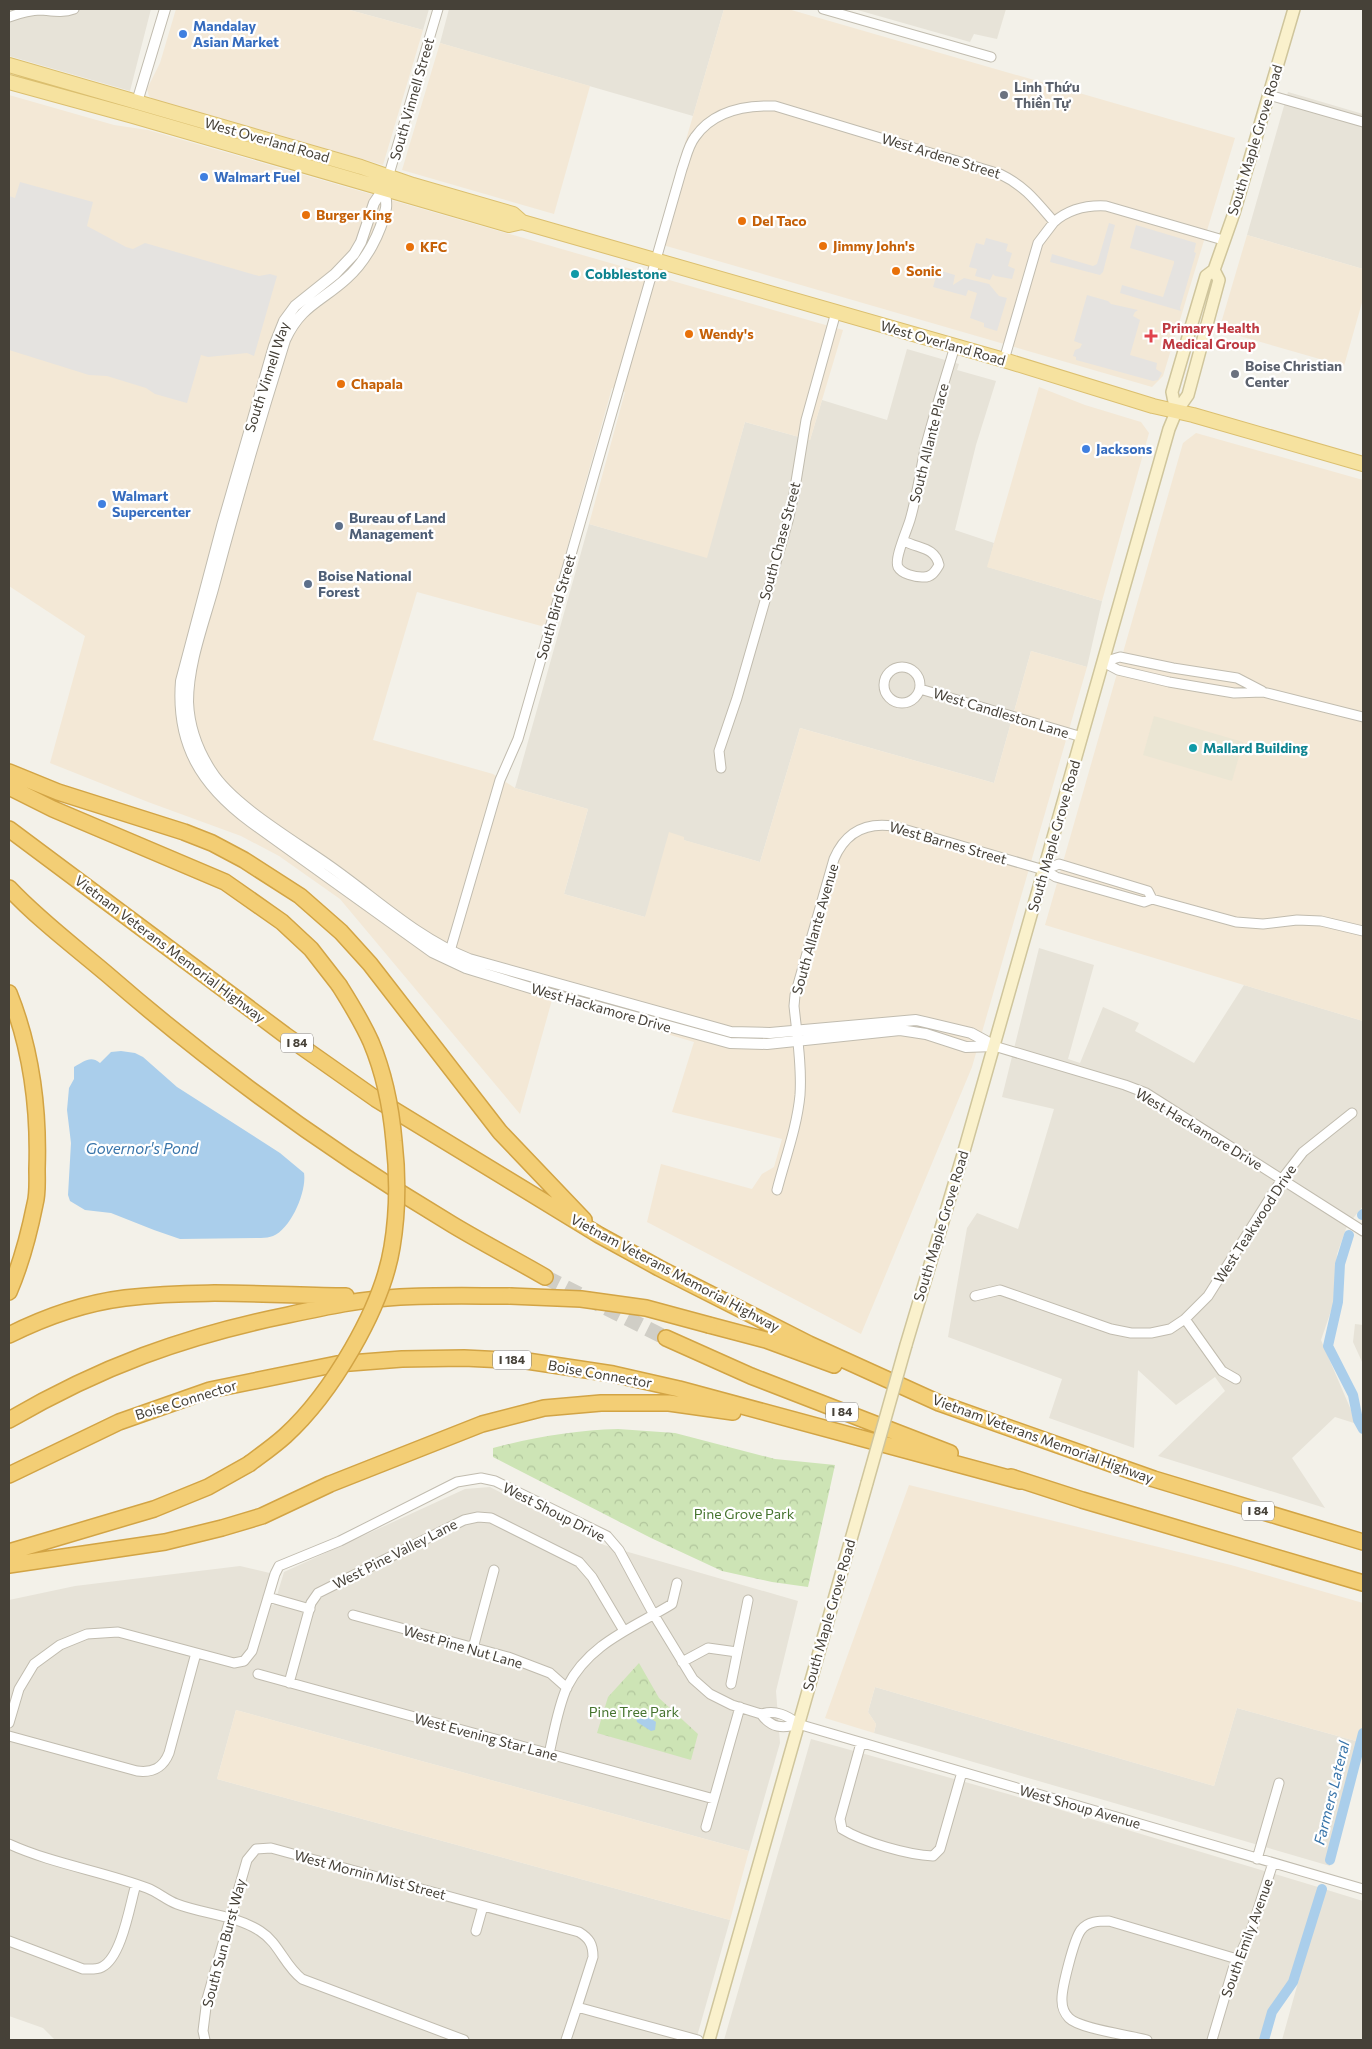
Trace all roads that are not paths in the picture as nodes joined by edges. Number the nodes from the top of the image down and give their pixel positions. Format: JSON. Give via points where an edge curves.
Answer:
{"nodes":[{"id":1,"x":74,"y":9,"type":"edge"},
{"id":2,"x":165,"y":9,"type":"edge"},
{"id":3,"x":438,"y":9,"type":"edge"},
{"id":4,"x":823,"y":9,"type":"edge"},
{"id":5,"x":1294,"y":9,"type":"edge"},
{"id":6,"x":9,"y":17,"type":"edge"},
{"id":7,"x":991,"y":57,"type":"dead end"},
{"id":8,"x":9,"y":65,"type":"edge"},
{"id":9,"x":9,"y":75,"type":"edge"},
{"id":10,"x":9,"y":82,"type":"edge"},
{"id":11,"x":76,"y":84,"type":"junction"},
{"id":12,"x":30,"y":88,"type":"junction"},
{"id":13,"x":1269,"y":95,"type":"junction"},
{"id":14,"x":137,"y":102,"type":"junction"},
{"id":15,"x":133,"y":116,"type":"junction"},
{"id":16,"x":1363,"y":122,"type":"edge"},
{"id":17,"x":213,"y":124,"type":"junction"},
{"id":18,"x":386,"y":183,"type":"junction"},
{"id":19,"x":1054,"y":222,"type":"junction"},
{"id":20,"x":1223,"y":240,"type":"junction"},
{"id":21,"x":655,"y":260,"type":"junction"},
{"id":22,"x":1214,"y":270,"type":"junction"},
{"id":23,"x":836,"y":312,"type":"junction"},
{"id":24,"x":955,"y":346,"type":"junction"},
{"id":25,"x":1004,"y":360,"type":"junction"},
{"id":26,"x":1176,"y":412,"type":"junction"},
{"id":27,"x":1363,"y":464,"type":"edge"},
{"id":28,"x":904,"y":541,"type":"junction"},
{"id":29,"x":1103,"y":662,"type":"junction"},
{"id":30,"x":920,"y":689,"type":"junction"},
{"id":31,"x":1263,"y":692,"type":"junction"},
{"id":32,"x":1363,"y":717,"type":"edge"},
{"id":33,"x":1082,"y":737,"type":"junction"},
{"id":34,"x":721,"y":768,"type":"dead end"},
{"id":35,"x":9,"y":772,"type":"edge"},
{"id":36,"x":9,"y":787,"type":"edge"},
{"id":37,"x":254,"y":818,"type":"joint"},
{"id":38,"x":9,"y":829,"type":"edge"},
{"id":39,"x":852,"y":833,"type":"joint"},
{"id":40,"x":1044,"y":870,"type":"junction"},
{"id":41,"x":10,"y":890,"type":"edge"},
{"id":42,"x":356,"y":890,"type":"junction"},
{"id":43,"x":1152,"y":899,"type":"junction"},
{"id":44,"x":1363,"y":931,"type":"edge"},
{"id":45,"x":450,"y":952,"type":"junction"},
{"id":46,"x":9,"y":993,"type":"edge"},
{"id":47,"x":796,"y":1030,"type":"junction"},
{"id":48,"x":798,"y":1041,"type":"junction"},
{"id":49,"x":994,"y":1046,"type":"junction"},
{"id":50,"x":1352,"y":1112,"type":"dead end"},
{"id":51,"x":1282,"y":1180,"type":"junction"},
{"id":52,"x":777,"y":1190,"type":"dead end"},
{"id":53,"x":1363,"y":1231,"type":"edge"},
{"id":54,"x":599,"y":1236,"type":"junction"},
{"id":55,"x":545,"y":1277,"type":"tunnel mouth"},
{"id":56,"x":9,"y":1292,"type":"edge"},
{"id":57,"x":975,"y":1296,"type":"dead end"},
{"id":58,"x":400,"y":1297,"type":"junction"},
{"id":59,"x":1185,"y":1319,"type":"junction"},
{"id":60,"x":9,"y":1335,"type":"edge"},
{"id":61,"x":666,"y":1338,"type":"tunnel mouth"},
{"id":62,"x":1236,"y":1379,"type":"dead end"},
{"id":63,"x":939,"y":1402,"type":"junction"},
{"id":64,"x":9,"y":1420,"type":"edge"},
{"id":65,"x":791,"y":1420,"type":"junction"},
{"id":66,"x":9,"y":1475,"type":"edge"},
{"id":67,"x":1020,"y":1480,"type":"junction"},
{"id":68,"x":1363,"y":1542,"type":"edge"},
{"id":69,"x":9,"y":1552,"type":"edge"},
{"id":70,"x":9,"y":1565,"type":"edge"},
{"id":71,"x":494,"y":1570,"type":"dead end"},
{"id":72,"x":676,"y":1583,"type":"dead end"},
{"id":73,"x":1363,"y":1583,"type":"edge"},
{"id":74,"x":268,"y":1597,"type":"junction"},
{"id":75,"x":748,"y":1600,"type":"dead end"},
{"id":76,"x":310,"y":1609,"type":"junction"},
{"id":77,"x":353,"y":1615,"type":"dead end"},
{"id":78,"x":654,"y":1615,"type":"junction"},
{"id":79,"x":624,"y":1631,"type":"junction"},
{"id":80,"x":473,"y":1648,"type":"junction"},
{"id":81,"x":738,"y":1652,"type":"junction"},
{"id":82,"x":196,"y":1653,"type":"junction"},
{"id":83,"x":682,"y":1662,"type":"junction"},
{"id":84,"x":258,"y":1674,"type":"dead end"},
{"id":85,"x":290,"y":1683,"type":"junction"},
{"id":86,"x":731,"y":1684,"type":"dead end"},
{"id":87,"x":567,"y":1688,"type":"junction"},
{"id":88,"x":740,"y":1707,"type":"junction"},
{"id":89,"x":761,"y":1714,"type":"joint"},
{"id":90,"x":9,"y":1724,"type":"edge"},
{"id":91,"x":798,"y":1724,"type":"junction"},
{"id":92,"x":9,"y":1736,"type":"edge"},
{"id":93,"x":861,"y":1743,"type":"junction"},
{"id":94,"x":548,"y":1754,"type":"junction"},
{"id":95,"x":962,"y":1772,"type":"junction"},
{"id":96,"x":1279,"y":1783,"type":"dead end"},
{"id":97,"x":714,"y":1800,"type":"junction"},
{"id":98,"x":706,"y":1827,"type":"dead end"},
{"id":99,"x":9,"y":1844,"type":"edge"},
{"id":100,"x":256,"y":1849,"type":"joint"},
{"id":101,"x":1257,"y":1859,"type":"junction"},
{"id":102,"x":1273,"y":1863,"type":"junction"},
{"id":103,"x":136,"y":1884,"type":"junction"},
{"id":104,"x":1363,"y":1889,"type":"edge"},
{"id":105,"x":483,"y":1906,"type":"junction"},
{"id":106,"x":230,"y":1919,"type":"junction"},
{"id":107,"x":476,"y":1931,"type":"dead end"},
{"id":108,"x":9,"y":1941,"type":"edge"},
{"id":109,"x":1236,"y":1959,"type":"junction"},
{"id":110,"x":577,"y":2007,"type":"junction"},
{"id":111,"x":205,"y":2040,"type":"edge"},
{"id":112,"x":464,"y":2040,"type":"edge"},
{"id":113,"x":566,"y":2040,"type":"edge"},
{"id":114,"x":698,"y":2040,"type":"edge"},
{"id":115,"x":709,"y":2040,"type":"edge"},
{"id":116,"x":1148,"y":2040,"type":"edge"},
{"id":117,"x":1212,"y":2040,"type":"edge"}],
"edges":[{"from":1,"to":6,"type":"street","via":[[22,12]]},
{"from":2,"to":14,"type":"street"},
{"from":3,"to":18,"type":"street","name":"South Vinnell Street"},
{"from":4,"to":7,"type":"street"},
{"from":5,"to":13,"type":"main road","name":"South Maple Grove Road"},
{"from":8,"to":11,"type":"main road","name":"West Overland Road"},
{"from":9,"to":11,"type":"main road"},
{"from":10,"to":12,"type":"main road","name":"West Overland Road"},
{"from":11,"to":14,"type":"main road","name":"West Overland Road"},
{"from":12,"to":14,"type":"main road","via":[[74,92],[124,106]]},
{"from":12,"to":15,"type":"main road","name":"West Overland Road"},
{"from":13,"to":16,"type":"street"},
{"from":13,"to":20,"type":"main road","name":"South Maple Grove Road"},
{"from":14,"to":17,"type":"main road","name":"West Overland Road"},
{"from":15,"to":17,"type":"main road","via":[[144,112],[192,125]]},
{"from":15,"to":18,"type":"main road","name":"West Overland Road"},
{"from":17,"to":18,"type":"main road","name":"West Overland Road","via":[[361,167]]},
{"from":18,"to":21,"type":"main road","name":"West Overland Road","via":[[509,225],[522,222]]},
{"from":18,"to":37,"type":"street","name":"South Vinnell Way","via":[[386,209],[361,263],[301,314],[285,340],[203,610],[188,701],[193,731],[218,782]]},
{"from":19,"to":20,"type":"street","via":[[1076,209],[1106,206]]},
{"from":19,"to":21,"type":"street","name":"West Ardene Street","via":[[1029,192],[1016,182],[974,165],[775,106],[745,106],[709,123],[688,149]]},
{"from":19,"to":25,"type":"street","via":[[1038,243]]},
{"from":20,"to":22,"type":"main road","name":"South Maple Grove Road"},
{"from":21,"to":23,"type":"main road","name":"West Overland Road"},
{"from":21,"to":45,"type":"street","name":"South Bird Street","via":[[518,739],[500,780]]},
{"from":22,"to":26,"type":"main road","name":"South Maple Grove Road","via":[[1219,280],[1209,318],[1188,395]]},
{"from":22,"to":26,"type":"main road","name":"South Maple Grove Road","via":[[1206,276],[1173,388]]},
{"from":23,"to":24,"type":"main road","name":"West Overland Road"},
{"from":23,"to":34,"type":"street","name":"South Chase Street","via":[[806,420],[788,521],[719,751]]},
{"from":24,"to":25,"type":"main road","name":"West Overland Road"},
{"from":24,"to":28,"type":"street","name":"South Allante Place","via":[[925,449],[917,496]]},
{"from":25,"to":26,"type":"main road","name":"West Overland Road"},
{"from":26,"to":27,"type":"main road","name":"West Overland Road"},
{"from":26,"to":29,"type":"main road","name":"South Maple Grove Road"},
{"from":28,"to":28,"type":"street","name":"South Allante Place","via":[[897,557],[898,567],[904,573],[930,577],[939,565],[937,557],[931,551]]},
{"from":29,"to":31,"type":"street","via":[[1118,670],[1179,683],[1234,693]]},
{"from":29,"to":31,"type":"street","via":[[1120,657],[1237,678]]},
{"from":29,"to":33,"type":"main road","name":"South Maple Grove Road"},
{"from":30,"to":30,"type":"street","name":"West Candleston Lane","via":[[918,677],[902,667],[891,671],[884,682],[888,698],[898,703],[914,699]]},
{"from":30,"to":33,"type":"street","name":"West Candleston Lane"},
{"from":31,"to":32,"type":"street"},
{"from":33,"to":40,"type":"main road","name":"South Maple Grove Road"},
{"from":35,"to":54,"type":"highway","via":[[58,792],[212,843],[300,896],[342,932],[500,1132]]},
{"from":36,"to":69,"type":"highway","bridge":true,"via":[[225,882],[282,922],[311,949],[339,985],[371,1043],[388,1093],[397,1165],[392,1249],[381,1288],[364,1326],[338,1370],[285,1435],[249,1464],[208,1487],[154,1509]]},
{"from":37,"to":42,"type":"street","name":"West Hackamore Drive"},
{"from":38,"to":54,"type":"highway","name":"Vietnam Veterans Memorial Highway","number":"I 84","via":[[376,1099]]},
{"from":39,"to":40,"type":"street","name":"West Barnes Street","via":[[872,825],[893,826]]},
{"from":39,"to":47,"type":"street","name":"South Allante Avenue","via":[[834,859],[797,988],[794,1006]]},
{"from":40,"to":43,"type":"street","name":"West Barnes Street","via":[[1056,877],[1144,902]]},
{"from":40,"to":43,"type":"street","via":[[1059,864],[1148,891]]},
{"from":40,"to":49,"type":"main road","name":"South Maple Grove Road"},
{"from":41,"to":55,"type":"highway","via":[[147,1009],[289,1117],[453,1225]]},
{"from":42,"to":45,"type":"street","name":"West Hackamore Drive"},
{"from":42,"to":48,"type":"street","name":"West Hackamore Drive","via":[[432,952],[466,968],[706,1038],[746,1045]]},
{"from":43,"to":44,"type":"street","via":[[1236,922],[1263,924],[1309,920]]},
{"from":45,"to":47,"type":"street","name":"West Hackamore Drive","via":[[721,1030],[744,1034]]},
{"from":46,"to":56,"type":"highway","via":[[32,1075],[38,1138],[36,1202],[20,1265]]},
{"from":47,"to":48,"type":"street"},
{"from":47,"to":49,"type":"street","name":"West Hackamore Drive","via":[[916,1020],[971,1033]]},
{"from":48,"to":49,"type":"street","name":"West Hackamore Drive","via":[[900,1030],[926,1034],[966,1047]]},
{"from":48,"to":52,"type":"street","via":[[800,1079],[797,1112]]},
{"from":49,"to":51,"type":"street","name":"West Hackamore Drive","via":[[1146,1093]]},
{"from":49,"to":91,"type":"main road","name":"South Maple Grove Road","bridge":true},
{"from":50,"to":51,"type":"street","name":"West Teakwood Drive","via":[[1303,1152]]},
{"from":51,"to":53,"type":"street","name":"West Hackamore Drive"},
{"from":51,"to":59,"type":"street","name":"West Teakwood Drive","via":[[1208,1296]]},
{"from":54,"to":63,"type":"highway","name":"Vietnam Veterans Memorial Highway","number":"I 84","via":[[809,1344]]},
{"from":57,"to":59,"type":"street","name":"West Teakwood Drive","via":[[1000,1290],[1131,1333],[1152,1334],[1170,1329]]},
{"from":58,"to":60,"type":"highway","via":[[184,1294],[124,1298],[76,1309]]},
{"from":58,"to":63,"type":"highway","bridge":true,"via":[[581,1299],[646,1308],[766,1340]]},
{"from":58,"to":64,"type":"highway","via":[[346,1302],[249,1322],[159,1349],[102,1371]]},
{"from":59,"to":62,"type":"street","via":[[1222,1371]]},
{"from":61,"to":67,"type":"highway","number":"I 84","via":[[751,1376]]},
{"from":63,"to":68,"type":"highway","name":"Vietnam Veterans Memorial Highway","number":"I 84","via":[[1154,1479]]},
{"from":65,"to":66,"type":"highway","name":"Boise Connector","number":"I 184","via":[[679,1389],[537,1362],[464,1358],[392,1360],[337,1364],[210,1390],[119,1422]]},
{"from":65,"to":67,"type":"highway","name":"Boise Connector","number":"I 184"},
{"from":65,"to":70,"type":"highway","via":[[669,1403],[601,1403],[544,1408],[482,1424],[330,1484],[262,1516],[222,1528],[165,1542]]},
{"from":67,"to":73,"type":"highway","number":"I 84"},
{"from":71,"to":80,"type":"street"},
{"from":72,"to":78,"type":"street","via":[[672,1604]]},
{"from":74,"to":76,"type":"street"},
{"from":74,"to":78,"type":"street","name":"West Shoup Drive","via":[[274,1574],[285,1562],[340,1541],[457,1482],[481,1478],[495,1481],[607,1536],[619,1550]]},
{"from":74,"to":82,"type":"street","via":[[252,1652],[244,1661],[234,1663]]},
{"from":75,"to":81,"type":"street"},
{"from":76,"to":79,"type":"street","name":"West Pine Valley Lane","via":[[318,1593],[464,1520],[478,1517],[491,1518],[579,1562],[592,1577]]},
{"from":76,"to":85,"type":"street"},
{"from":77,"to":80,"type":"street","name":"West Pine Nut Lane"},
{"from":78,"to":79,"type":"street"},
{"from":78,"to":83,"type":"street","name":"West Shoup Drive"},
{"from":79,"to":87,"type":"street","via":[[589,1656]]},
{"from":80,"to":87,"type":"street","name":"West Pine Nut Lane","via":[[550,1673]]},
{"from":81,"to":83,"type":"street","via":[[708,1648]]},
{"from":81,"to":86,"type":"street"},
{"from":82,"to":90,"type":"street","via":[[118,1632],[87,1634],[60,1645],[34,1664],[19,1690]]},
{"from":82,"to":92,"type":"street","via":[[170,1753],[157,1769],[137,1771]]},
{"from":83,"to":88,"type":"street","name":"West Shoup Drive","via":[[693,1679],[710,1694]]},
{"from":84,"to":85,"type":"street","name":"West Evening Star Lane"},
{"from":85,"to":94,"type":"street","name":"West Evening Star Lane"},
{"from":87,"to":94,"type":"street"},
{"from":88,"to":89,"type":"street","name":"West Shoup Drive"},
{"from":88,"to":97,"type":"street"},
{"from":89,"to":91,"type":"street","name":"West Shoup Avenue","via":[[770,1712],[788,1716]]},
{"from":91,"to":93,"type":"street","name":"West Shoup Avenue"},
{"from":91,"to":115,"type":"main road","name":"South Maple Grove Road"},
{"from":93,"to":95,"type":"street","name":"West Shoup Avenue"},
{"from":93,"to":95,"type":"street","via":[[840,1819],[842,1829],[854,1836],[920,1855],[933,1856],[940,1849]]},
{"from":94,"to":97,"type":"street","name":"West Evening Star Lane"},
{"from":95,"to":101,"type":"street","name":"West Shoup Avenue"},
{"from":96,"to":101,"type":"street"},
{"from":97,"to":98,"type":"street"},
{"from":99,"to":103,"type":"street"},
{"from":100,"to":105,"type":"street","name":"West Mornin Mist Street","via":[[271,1848]]},
{"from":100,"to":106,"type":"street","name":"South Sun Burst Way","via":[[247,1860]]},
{"from":101,"to":102,"type":"street","name":"West Shoup Avenue"},
{"from":102,"to":104,"type":"street","name":"West Shoup Avenue"},
{"from":102,"to":109,"type":"street","name":"South Emily Avenue","via":[[1251,1931]]},
{"from":103,"to":106,"type":"street","via":[[177,1904]]},
{"from":103,"to":108,"type":"street","via":[[117,1951],[104,1966],[94,1970],[83,1969]]},
{"from":105,"to":107,"type":"street"},
{"from":105,"to":110,"type":"street","name":"West Mornin Mist Street","via":[[586,1936],[591,1942],[593,1957]]},
{"from":106,"to":111,"type":"street","name":"South Sun Burst Way","via":[[206,1999]]},
{"from":106,"to":112,"type":"street","via":[[247,1924],[271,1940],[302,1979]]},
{"from":109,"to":116,"type":"street","via":[[1109,1921],[1099,1920],[1081,1930],[1062,1992],[1063,2009],[1068,2018],[1084,2026]]},
{"from":109,"to":117,"type":"street","name":"South Emily Avenue"},
{"from":110,"to":113,"type":"street"},
{"from":110,"to":114,"type":"street"}]}
